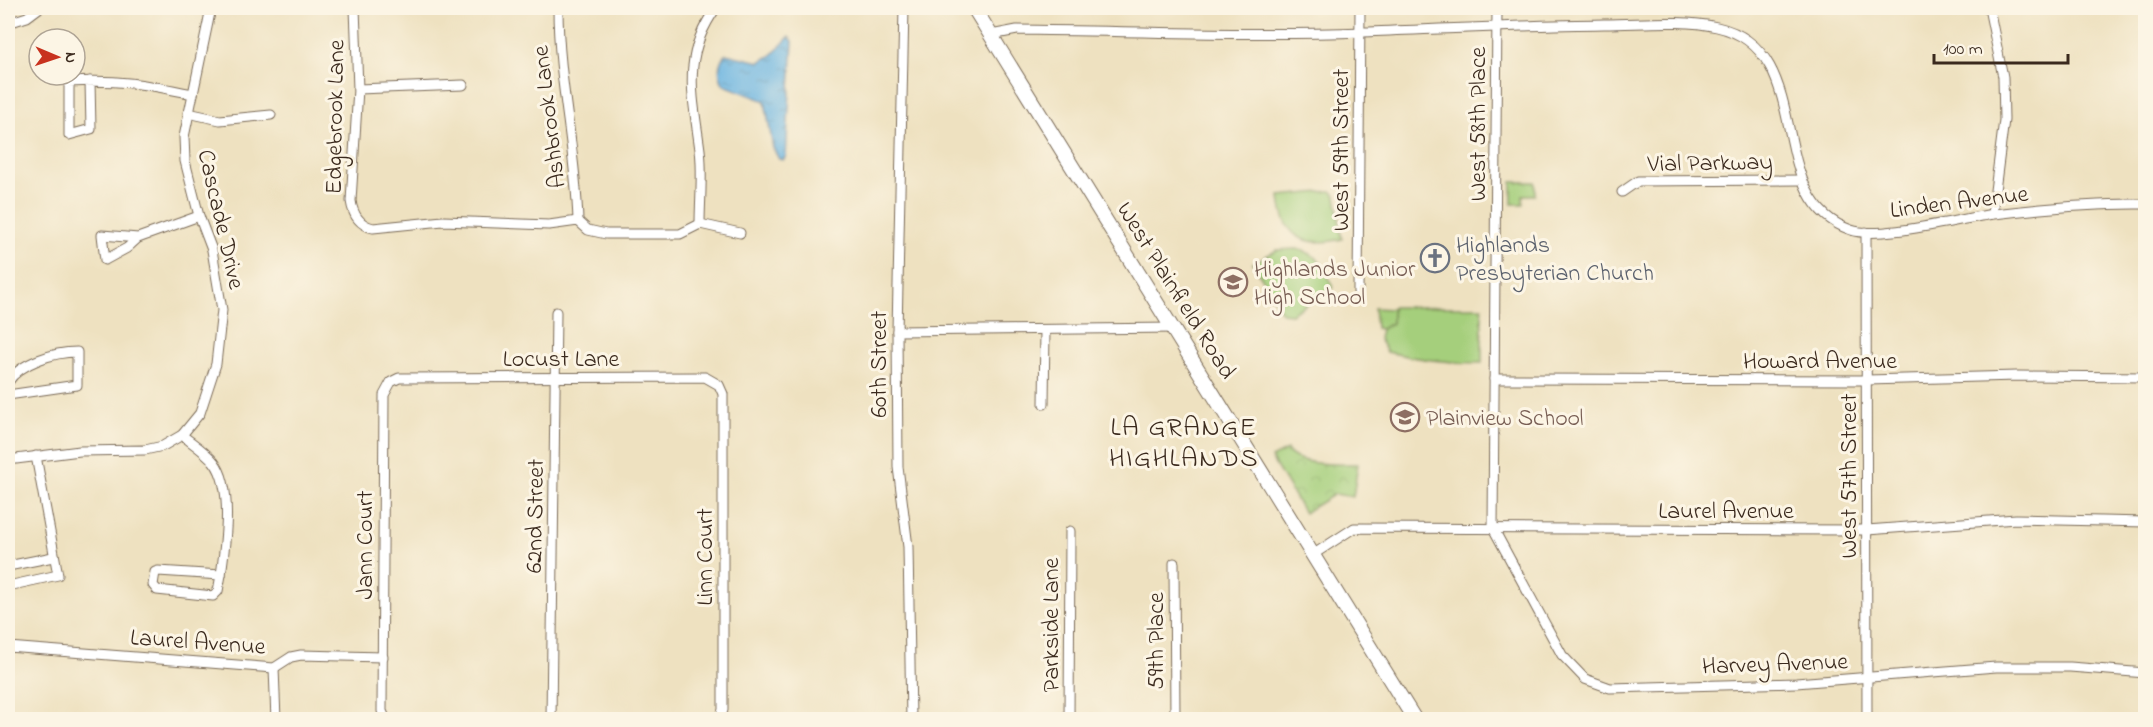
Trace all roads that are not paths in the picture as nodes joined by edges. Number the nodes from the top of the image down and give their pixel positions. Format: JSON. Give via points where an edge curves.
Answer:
{"nodes":[{"id":1,"x":39,"y":8,"type":"edge"},
{"id":2,"x":211,"y":8,"type":"edge"},
{"id":3,"x":355,"y":8,"type":"edge"},
{"id":4,"x":558,"y":8,"type":"edge"},
{"id":5,"x":716,"y":8,"type":"edge"},
{"id":6,"x":904,"y":8,"type":"edge"},
{"id":7,"x":974,"y":8,"type":"edge"},
{"id":8,"x":1360,"y":8,"type":"edge"},
{"id":9,"x":1497,"y":8,"type":"edge"},
{"id":10,"x":1989,"y":8,"type":"edge"},
{"id":11,"x":8,"y":23,"type":"edge"},
{"id":12,"x":1497,"y":26,"type":"junction"},
{"id":13,"x":1361,"y":32,"type":"junction"},
{"id":14,"x":991,"y":34,"type":"junction"},
{"id":15,"x":90,"y":81,"type":"junction"},
{"id":16,"x":463,"y":85,"type":"dead end"},
{"id":17,"x":358,"y":89,"type":"junction"},
{"id":18,"x":193,"y":94,"type":"junction"},
{"id":19,"x":189,"y":113,"type":"junction"},
{"id":20,"x":271,"y":115,"type":"dead end"},
{"id":21,"x":1801,"y":180,"type":"junction"},
{"id":22,"x":1622,"y":192,"type":"dead end"},
{"id":23,"x":2145,"y":204,"type":"edge"},
{"id":24,"x":1992,"y":214,"type":"junction"},
{"id":25,"x":199,"y":216,"type":"junction"},
{"id":26,"x":578,"y":221,"type":"junction"},
{"id":27,"x":700,"y":224,"type":"junction"},
{"id":28,"x":1866,"y":232,"type":"junction"},
{"id":29,"x":740,"y":233,"type":"dead end"},
{"id":30,"x":138,"y":238,"type":"dead end"},
{"id":31,"x":1358,"y":292,"type":"dead end"},
{"id":32,"x":556,"y":312,"type":"dead end"},
{"id":33,"x":1175,"y":328,"type":"junction"},
{"id":34,"x":1045,"y":330,"type":"junction"},
{"id":35,"x":897,"y":331,"type":"junction"},
{"id":36,"x":2145,"y":377,"type":"edge"},
{"id":37,"x":555,"y":378,"type":"junction"},
{"id":38,"x":1494,"y":379,"type":"junction"},
{"id":39,"x":1867,"y":380,"type":"junction"},
{"id":40,"x":8,"y":382,"type":"edge"},
{"id":41,"x":392,"y":382,"type":"joint"},
{"id":42,"x":723,"y":394,"type":"joint"},
{"id":43,"x":8,"y":395,"type":"edge"},
{"id":44,"x":1044,"y":404,"type":"dead end"},
{"id":45,"x":182,"y":435,"type":"junction"},
{"id":46,"x":36,"y":456,"type":"junction"},
{"id":47,"x":8,"y":460,"type":"edge"},
{"id":48,"x":2145,"y":522,"type":"edge"},
{"id":49,"x":1493,"y":528,"type":"junction"},
{"id":50,"x":1867,"y":530,"type":"junction"},
{"id":51,"x":1070,"y":531,"type":"dead end"},
{"id":52,"x":1314,"y":554,"type":"junction"},
{"id":53,"x":53,"y":557,"type":"junction"},
{"id":54,"x":1174,"y":563,"type":"dead end"},
{"id":55,"x":8,"y":566,"type":"edge"},
{"id":56,"x":221,"y":575,"type":"junction"},
{"id":57,"x":8,"y":586,"type":"edge"},
{"id":58,"x":8,"y":647,"type":"edge"},
{"id":59,"x":383,"y":657,"type":"junction"},
{"id":60,"x":274,"y":668,"type":"junction"},
{"id":61,"x":2145,"y":673,"type":"edge"},
{"id":62,"x":1867,"y":679,"type":"junction"},
{"id":63,"x":384,"y":715,"type":"edge"},
{"id":64,"x":276,"y":720,"type":"edge"},
{"id":65,"x":551,"y":720,"type":"edge"},
{"id":66,"x":719,"y":720,"type":"edge"},
{"id":67,"x":911,"y":720,"type":"edge"},
{"id":68,"x":1069,"y":720,"type":"edge"},
{"id":69,"x":1174,"y":720,"type":"edge"},
{"id":70,"x":1415,"y":720,"type":"edge"},
{"id":71,"x":1867,"y":720,"type":"edge"}],
"edges":[{"from":1,"to":11,"type":"street"},
{"from":2,"to":18,"type":"street","name":"Cascade Drive"},
{"from":3,"to":17,"type":"street","name":"Edgebrook Lane"},
{"from":4,"to":26,"type":"street","name":"Ashbrook Lane"},
{"from":5,"to":27,"type":"street","via":[[699,36],[692,62],[691,96],[700,152]]},
{"from":6,"to":35,"type":"street","name":"60th Street"},
{"from":7,"to":14,"type":"main road","name":"West Plainfield Road"},
{"from":8,"to":13,"type":"street","name":"West 59th Street"},
{"from":9,"to":12,"type":"street","name":"West 58th Place"},
{"from":10,"to":24,"type":"street","via":[[2003,77],[2004,120]]},
{"from":12,"to":13,"type":"street","name":"Linden Avenue"},
{"from":12,"to":21,"type":"street","name":"Linden Avenue","via":[[1690,24],[1717,27],[1738,35],[1757,50],[1775,76]]},
{"from":12,"to":38,"type":"street","name":"West 58th Place"},
{"from":13,"to":14,"type":"street","name":"Linden Avenue","via":[[1017,30]]},
{"from":13,"to":31,"type":"street","name":"West 59th Street"},
{"from":14,"to":33,"type":"main road","name":"West Plainfield Road"},
{"from":15,"to":15,"type":"street","via":[[69,82],[69,135],[91,129]]},
{"from":15,"to":18,"type":"street","via":[[131,81]]},
{"from":16,"to":17,"type":"street"},
{"from":17,"to":26,"type":"street","name":"Edgebrook Lane","via":[[351,201],[354,214],[364,224],[373,228],[436,222],[549,225]]},
{"from":18,"to":19,"type":"street","name":"Cascade Drive"},
{"from":19,"to":20,"type":"street","via":[[220,120]]},
{"from":19,"to":25,"type":"street","name":"Cascade Drive","via":[[183,137],[185,161]]},
{"from":21,"to":22,"type":"street","name":"Vial Parkway","via":[[1638,181]]},
{"from":21,"to":28,"type":"street","name":"Linden Avenue","via":[[1818,211],[1852,231]]},
{"from":23,"to":24,"type":"street","name":"Linden Avenue"},
{"from":24,"to":28,"type":"street","name":"Linden Avenue","via":[[1958,222]]},
{"from":25,"to":30,"type":"street"},
{"from":25,"to":45,"type":"street","name":"Cascade Drive","via":[[212,250],[219,286],[221,336],[200,413]]},
{"from":26,"to":27,"type":"street","via":[[588,230],[606,234],[680,234]]},
{"from":27,"to":29,"type":"street"},
{"from":28,"to":39,"type":"street","name":"West 57th Street"},
{"from":32,"to":37,"type":"street","name":"62nd Street"},
{"from":33,"to":34,"type":"street"},
{"from":33,"to":52,"type":"main road","name":"West Plainfield Road"},
{"from":34,"to":35,"type":"street"},
{"from":34,"to":44,"type":"street"},
{"from":35,"to":67,"type":"street","name":"60th Street","via":[[898,467],[908,547]]},
{"from":36,"to":39,"type":"street","name":"Howard Avenue"},
{"from":37,"to":41,"type":"street","name":"Locust Lane","via":[[399,378]]},
{"from":37,"to":42,"type":"street","name":"Locust Lane","via":[[705,377],[719,385]]},
{"from":37,"to":65,"type":"street","name":"62nd Street"},
{"from":38,"to":39,"type":"street","name":"Howard Avenue"},
{"from":38,"to":49,"type":"street","name":"West 58th Place"},
{"from":39,"to":50,"type":"street","name":"West 57th Street"},
{"from":40,"to":43,"type":"street","via":[[23,367],[77,352],[77,386]]},
{"from":41,"to":59,"type":"street","name":"Jann Court","via":[[384,394]]},
{"from":42,"to":66,"type":"street","name":"Linn Court","via":[[723,710]]},
{"from":45,"to":46,"type":"street","name":"Cascade Drive","via":[[145,450]]},
{"from":45,"to":56,"type":"street","via":[[214,463],[224,486],[226,542]]},
{"from":46,"to":47,"type":"street","name":"Cascade Drive"},
{"from":46,"to":53,"type":"street"},
{"from":48,"to":50,"type":"street","name":"Laurel Avenue","via":[[2016,519]]},
{"from":49,"to":50,"type":"street","name":"Laurel Avenue"},
{"from":49,"to":52,"type":"street","name":"Laurel Avenue","via":[[1354,528]]},
{"from":49,"to":62,"type":"street","name":"Harvey Avenue","via":[[1562,655],[1585,680],[1610,688]]},
{"from":50,"to":62,"type":"street","name":"West 57th Street"},
{"from":51,"to":68,"type":"street","name":"Parkside Lane"},
{"from":52,"to":70,"type":"main road","name":"West Plainfield Road"},
{"from":53,"to":55,"type":"street"},
{"from":53,"to":57,"type":"street","via":[[58,575]]},
{"from":54,"to":69,"type":"street","name":"59th Place"},
{"from":56,"to":56,"type":"street","via":[[158,571],[153,585],[157,590],[213,596]]},
{"from":58,"to":60,"type":"street","name":"Laurel Avenue"},
{"from":59,"to":60,"type":"street","name":"Laurel Avenue","via":[[291,657]]},
{"from":59,"to":63,"type":"street","name":"Jann Court"},
{"from":60,"to":64,"type":"street"},
{"from":61,"to":62,"type":"street","name":"Harvey Avenue","via":[[1996,667]]},
{"from":62,"to":71,"type":"street","name":"West 57th Street"}]}
